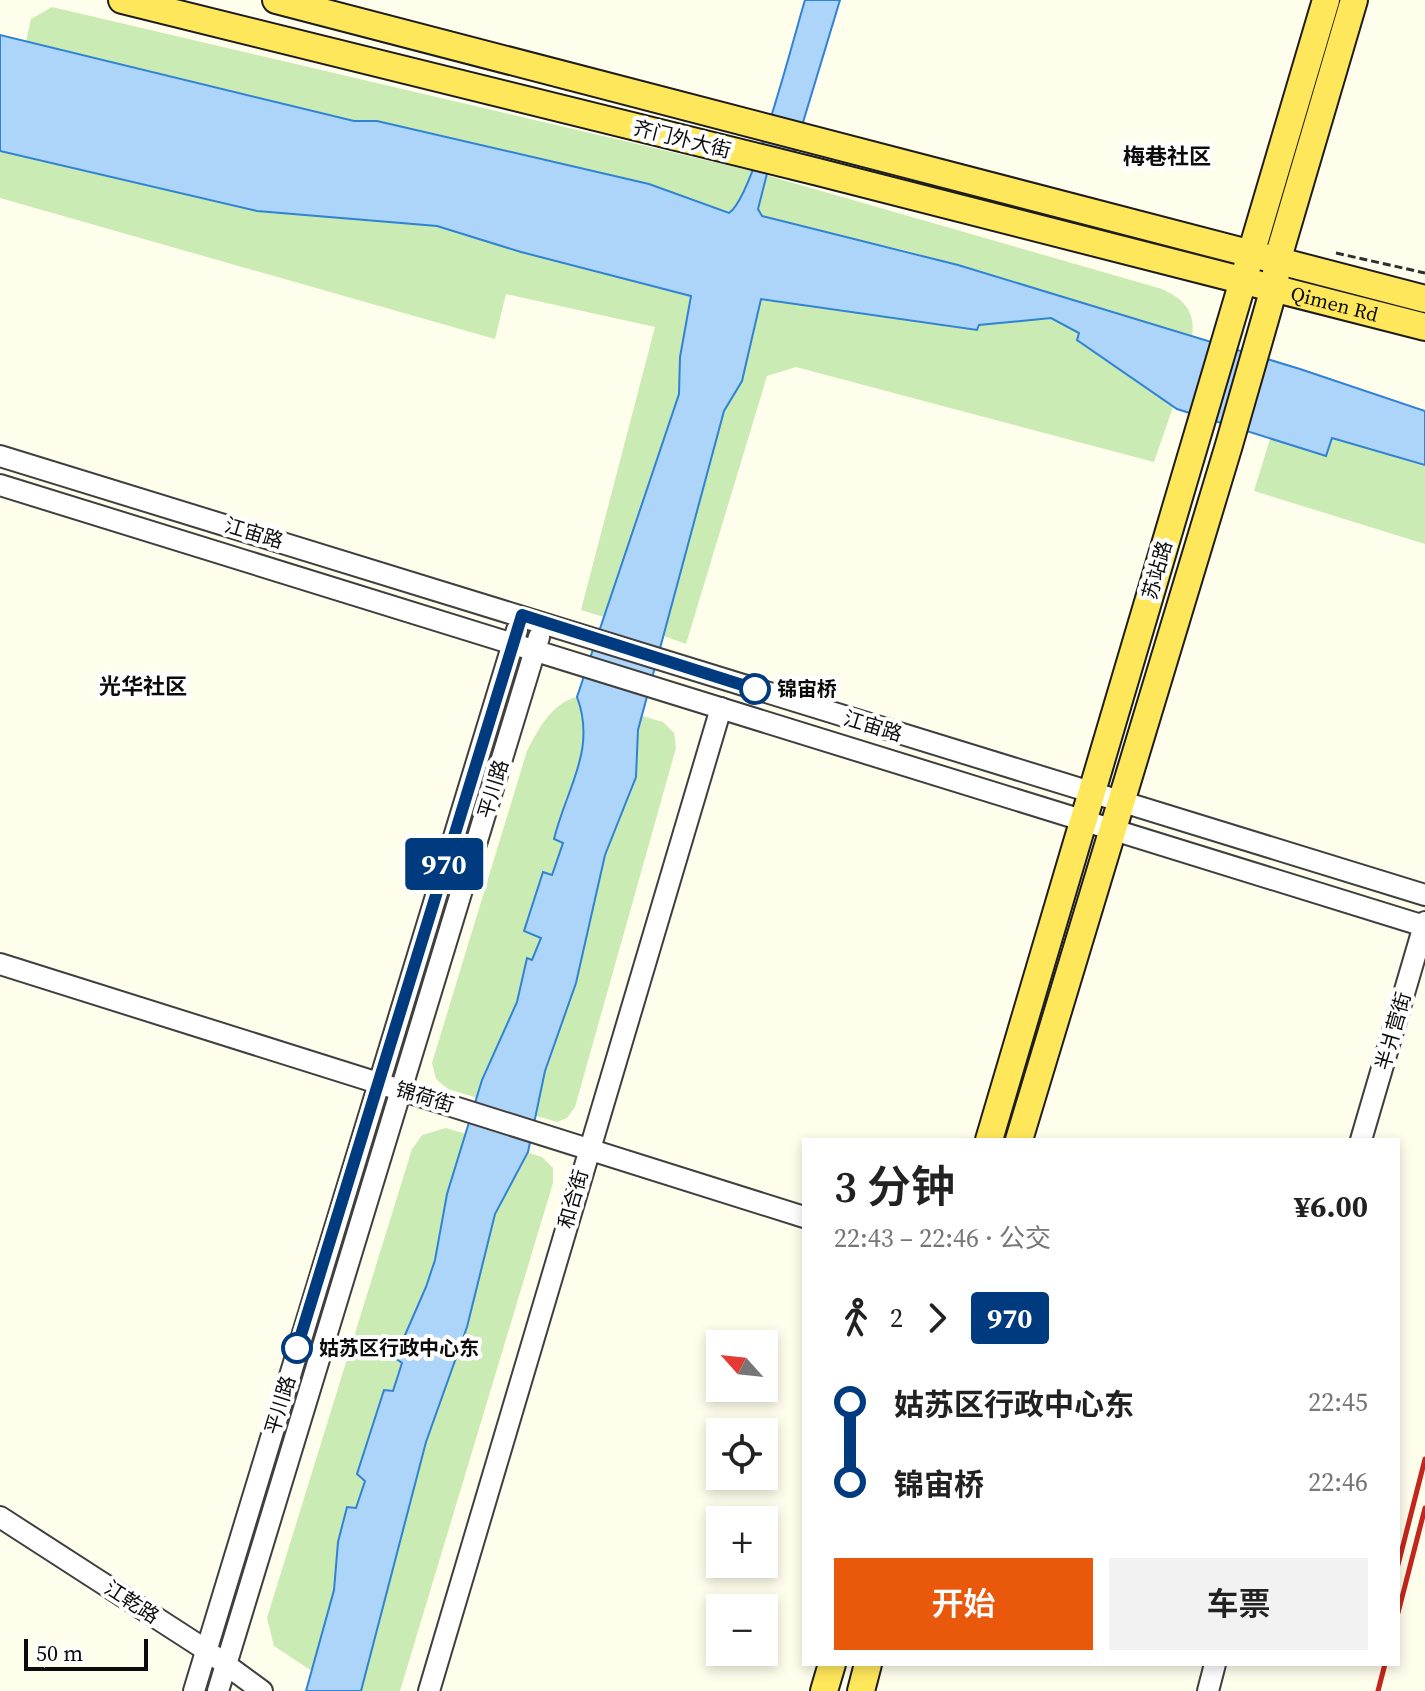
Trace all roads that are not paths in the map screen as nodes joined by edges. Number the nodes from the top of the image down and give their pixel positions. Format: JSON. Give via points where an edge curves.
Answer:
{"nodes":[{"id":1,"x":122,"y":0,"type":"edge"},
{"id":2,"x":276,"y":0,"type":"edge"},
{"id":3,"x":1326,"y":0,"type":"edge"},
{"id":4,"x":1354,"y":0,"type":"edge"},
{"id":5,"x":1251,"y":251,"type":"junction"},
{"id":6,"x":1278,"y":258,"type":"junction"},
{"id":7,"x":1242,"y":280,"type":"junction"},
{"id":8,"x":1274,"y":288,"type":"junction"},
{"id":9,"x":1425,"y":299,"type":"edge"},
{"id":10,"x":1425,"y":327,"type":"edge"},
{"id":11,"x":0,"y":456,"type":"edge"},
{"id":12,"x":0,"y":485,"type":"edge"},
{"id":13,"x":522,"y":615,"type":"junction"},
{"id":14,"x":544,"y":621,"type":"junction"},
{"id":15,"x":513,"y":642,"type":"junction"},
{"id":16,"x":535,"y":649,"type":"junction"},
{"id":17,"x":721,"y":708,"type":"junction"},
{"id":18,"x":1091,"y":795,"type":"junction"},
{"id":19,"x":1120,"y":804,"type":"junction"},
{"id":20,"x":1083,"y":821,"type":"junction"},
{"id":21,"x":1112,"y":831,"type":"junction"},
{"id":22,"x":1425,"y":895,"type":"edge"},
{"id":23,"x":1424,"y":924,"type":"edge"},
{"id":24,"x":0,"y":964,"type":"edge"},
{"id":25,"x":378,"y":1082,"type":"junction"},
{"id":26,"x":401,"y":1089,"type":"junction"},
{"id":27,"x":990,"y":1138,"type":"edge"},
{"id":28,"x":1020,"y":1138,"type":"edge"},
{"id":29,"x":1362,"y":1138,"type":"edge"},
{"id":30,"x":588,"y":1149,"type":"junction"},
{"id":31,"x":802,"y":1216,"type":"edge"},
{"id":32,"x":0,"y":1517,"type":"edge"},
{"id":33,"x":206,"y":1650,"type":"junction"},
{"id":34,"x":831,"y":1666,"type":"edge"},
{"id":35,"x":867,"y":1666,"type":"edge"},
{"id":36,"x":1214,"y":1666,"type":"edge"},
{"id":37,"x":226,"y":1667,"type":"junction"},
{"id":38,"x":194,"y":1691,"type":"edge"},
{"id":39,"x":218,"y":1691,"type":"edge"},
{"id":40,"x":262,"y":1691,"type":"edge"},
{"id":41,"x":429,"y":1691,"type":"edge"},
{"id":42,"x":824,"y":1691,"type":"edge"},
{"id":43,"x":861,"y":1691,"type":"edge"},
{"id":44,"x":1208,"y":1691,"type":"edge"}],
"edges":[{"from":1,"to":7,"type":"main road","name":"齐门外大街"},
{"from":2,"to":5,"type":"main road","name":"齐门外大街"},
{"from":3,"to":5,"type":"main road","name":"苏站路"},
{"from":4,"to":6,"type":"main road","name":"苏站路"},
{"from":5,"to":6,"type":"main road","name":"Qimen Rd"},
{"from":5,"to":7,"type":"main road","name":"苏站路"},
{"from":6,"to":8,"type":"main road","name":"苏站路"},
{"from":6,"to":9,"type":"main road","name":"Qimen Rd"},
{"from":7,"to":8,"type":"main road","name":"Qimen Rd"},
{"from":7,"to":18,"type":"main road","name":"苏站路"},
{"from":8,"to":10,"type":"main road","name":"Qimen Rd"},
{"from":8,"to":19,"type":"main road","name":"苏站路"},
{"from":11,"to":13,"type":"street","name":"江宙路"},
{"from":12,"to":15,"type":"street","name":"江宙路"},
{"from":13,"to":14,"type":"street","name":"江宙路"},
{"from":13,"to":15,"type":"street","name":"平川路"},
{"from":14,"to":16,"type":"street","name":"平川路"},
{"from":14,"to":18,"type":"street","name":"江宙路"},
{"from":15,"to":16,"type":"street","name":"江宙路"},
{"from":15,"to":25,"type":"street","name":"平川路"},
{"from":16,"to":17,"type":"street","name":"江宙路"},
{"from":16,"to":26,"type":"street","name":"平川路"},
{"from":17,"to":20,"type":"street","name":"江宙路"},
{"from":17,"to":30,"type":"street","name":"和合街"},
{"from":18,"to":19,"type":"street","name":"江宙路"},
{"from":18,"to":20,"type":"main road","name":"苏站路"},
{"from":19,"to":21,"type":"main road","name":"苏站路"},
{"from":19,"to":22,"type":"street","name":"江宙路"},
{"from":20,"to":21,"type":"street","name":"江宙路"},
{"from":20,"to":27,"type":"main road","name":"苏站路"},
{"from":21,"to":23,"type":"street","name":"江宙路"},
{"from":21,"to":28,"type":"main road","name":"苏站路"},
{"from":23,"to":29,"type":"street","name":"半爿营街"},
{"from":24,"to":25,"type":"street","name":"锦荷街"},
{"from":25,"to":26,"type":"street","name":"锦荷街"},
{"from":25,"to":33,"type":"street","name":"平川路"},
{"from":26,"to":30,"type":"street","name":"锦荷街"},
{"from":26,"to":37,"type":"street","name":"平川路"},
{"from":30,"to":31,"type":"street","name":"锦荷街"},
{"from":30,"to":41,"type":"street","name":"和合街"},
{"from":32,"to":33,"type":"street","name":"江乾路"},
{"from":33,"to":37,"type":"street","name":"江乾路"},
{"from":33,"to":38,"type":"street","name":"平川路"},
{"from":34,"to":42,"type":"main road"},
{"from":35,"to":43,"type":"main road"},
{"from":36,"to":44,"type":"street"},
{"from":37,"to":39,"type":"street","name":"平川路"},
{"from":37,"to":40,"type":"street","name":"江乾路"}]}
